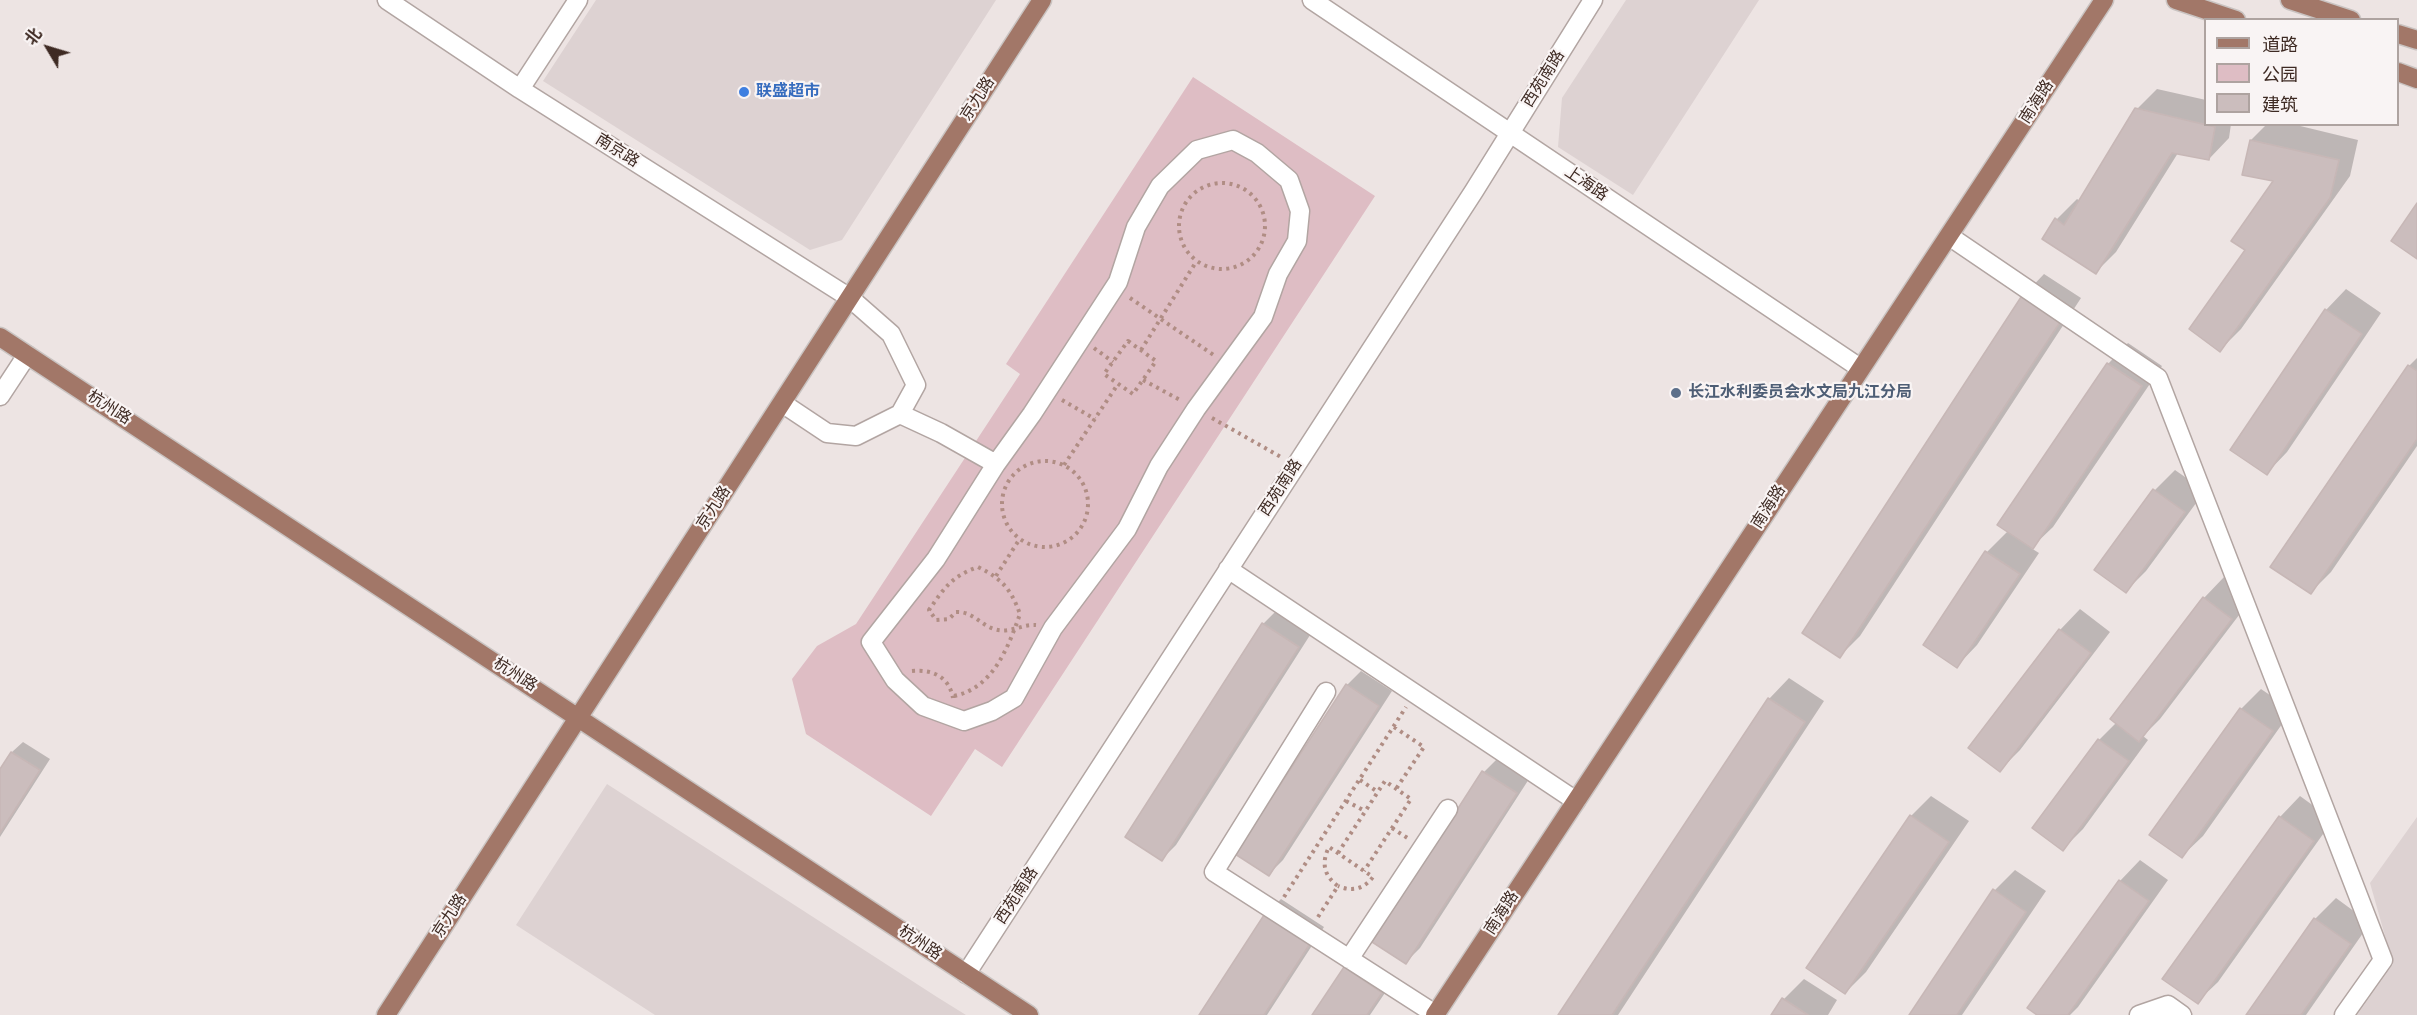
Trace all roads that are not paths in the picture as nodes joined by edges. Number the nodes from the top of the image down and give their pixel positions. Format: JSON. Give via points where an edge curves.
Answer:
{"nodes":[{"id":1,"x":387,"y":0,"type":"edge"},
{"id":2,"x":578,"y":0,"type":"edge"},
{"id":3,"x":1042,"y":0,"type":"edge"},
{"id":4,"x":1312,"y":0,"type":"edge"},
{"id":5,"x":1593,"y":0,"type":"edge"},
{"id":6,"x":2103,"y":0,"type":"edge"},
{"id":7,"x":2176,"y":0,"type":"edge"},
{"id":8,"x":2290,"y":0,"type":"edge"},
{"id":9,"x":2230,"y":18,"type":"edge"},
{"id":10,"x":2345,"y":18,"type":"edge"},
{"id":11,"x":2399,"y":35,"type":"edge"},
{"id":12,"x":2417,"y":40,"type":"edge"},
{"id":13,"x":2399,"y":73,"type":"edge"},
{"id":14,"x":2417,"y":79,"type":"edge"},
{"id":15,"x":520,"y":89,"type":"junction"},
{"id":16,"x":1510,"y":133,"type":"junction"},
{"id":17,"x":1949,"y":236,"type":"junction"},
{"id":18,"x":849,"y":298,"type":"junction"},
{"id":19,"x":0,"y":337,"type":"edge"},
{"id":20,"x":27,"y":355,"type":"junction"},
{"id":21,"x":1860,"y":369,"type":"junction"},
{"id":22,"x":0,"y":396,"type":"edge"},
{"id":23,"x":782,"y":403,"type":"junction"},
{"id":24,"x":900,"y":414,"type":"junction"},
{"id":25,"x":996,"y":464,"type":"junction"},
{"id":26,"x":1228,"y":569,"type":"junction"},
{"id":27,"x":1326,"y":692,"type":"dead end"},
{"id":28,"x":579,"y":717,"type":"junction"},
{"id":29,"x":1576,"y":801,"type":"junction"},
{"id":30,"x":1448,"y":809,"type":"dead end"},
{"id":31,"x":1349,"y":959,"type":"junction"},
{"id":32,"x":966,"y":974,"type":"junction"},
{"id":33,"x":386,"y":1015,"type":"edge"},
{"id":34,"x":1029,"y":1015,"type":"edge"},
{"id":35,"x":1435,"y":1015,"type":"edge"},
{"id":36,"x":2139,"y":1015,"type":"edge"},
{"id":37,"x":2182,"y":1015,"type":"edge"},
{"id":38,"x":2344,"y":1015,"type":"edge"}],
"edges":[{"from":1,"to":15,"type":"street","name":"南京路"},
{"from":2,"to":15,"type":"street"},
{"from":3,"to":18,"type":"main road","name":"京九路"},
{"from":4,"to":16,"type":"street","name":"上海路"},
{"from":5,"to":16,"type":"street","name":"西苑南路"},
{"from":6,"to":17,"type":"main road","name":"南海路"},
{"from":7,"to":9,"type":"main road"},
{"from":8,"to":10,"type":"main road"},
{"from":11,"to":12,"type":"main road"},
{"from":13,"to":14,"type":"main road"},
{"from":15,"to":18,"type":"street","name":"南京路"},
{"from":16,"to":21,"type":"street","name":"上海路"},
{"from":16,"to":26,"type":"street","name":"西苑南路"},
{"from":17,"to":21,"type":"main road","name":"南海路"},
{"from":17,"to":38,"type":"street","via":[[2158,378],[2383,960]]},
{"from":18,"to":23,"type":"main road","name":"京九路"},
{"from":18,"to":24,"type":"street","name":"南京路","via":[[891,334],[908,367],[915,385]]},
{"from":19,"to":20,"type":"main road","name":"杭州路"},
{"from":20,"to":22,"type":"street"},
{"from":20,"to":28,"type":"main road","name":"杭州路"},
{"from":21,"to":29,"type":"main road","name":"南海路"},
{"from":23,"to":24,"type":"street","via":[[827,433],[856,436]]},
{"from":23,"to":28,"type":"main road","name":"京九路"},
{"from":24,"to":25,"type":"street"},
{"from":25,"to":25,"type":"street","via":[[1114,287],[1136,227],[1160,186],[1197,150],[1233,140],[1257,153],[1288,180],[1300,211],[1297,241],[1278,274],[1263,317],[1196,409],[1159,466],[1127,529],[1053,628],[1014,698],[964,721],[923,706],[895,680],[871,642],[936,559]]},
{"from":26,"to":29,"type":"street"},
{"from":26,"to":32,"type":"street","name":"西苑南路"},
{"from":27,"to":31,"type":"street","via":[[1214,872]]},
{"from":28,"to":32,"type":"main road","name":"杭州路"},
{"from":28,"to":33,"type":"main road","name":"京九路"},
{"from":29,"to":35,"type":"main road","name":"南海路"},
{"from":30,"to":31,"type":"street"},
{"from":31,"to":35,"type":"street"},
{"from":32,"to":34,"type":"main road","name":"杭州路"},
{"from":36,"to":37,"type":"street","via":[[2168,1005]]}]}
